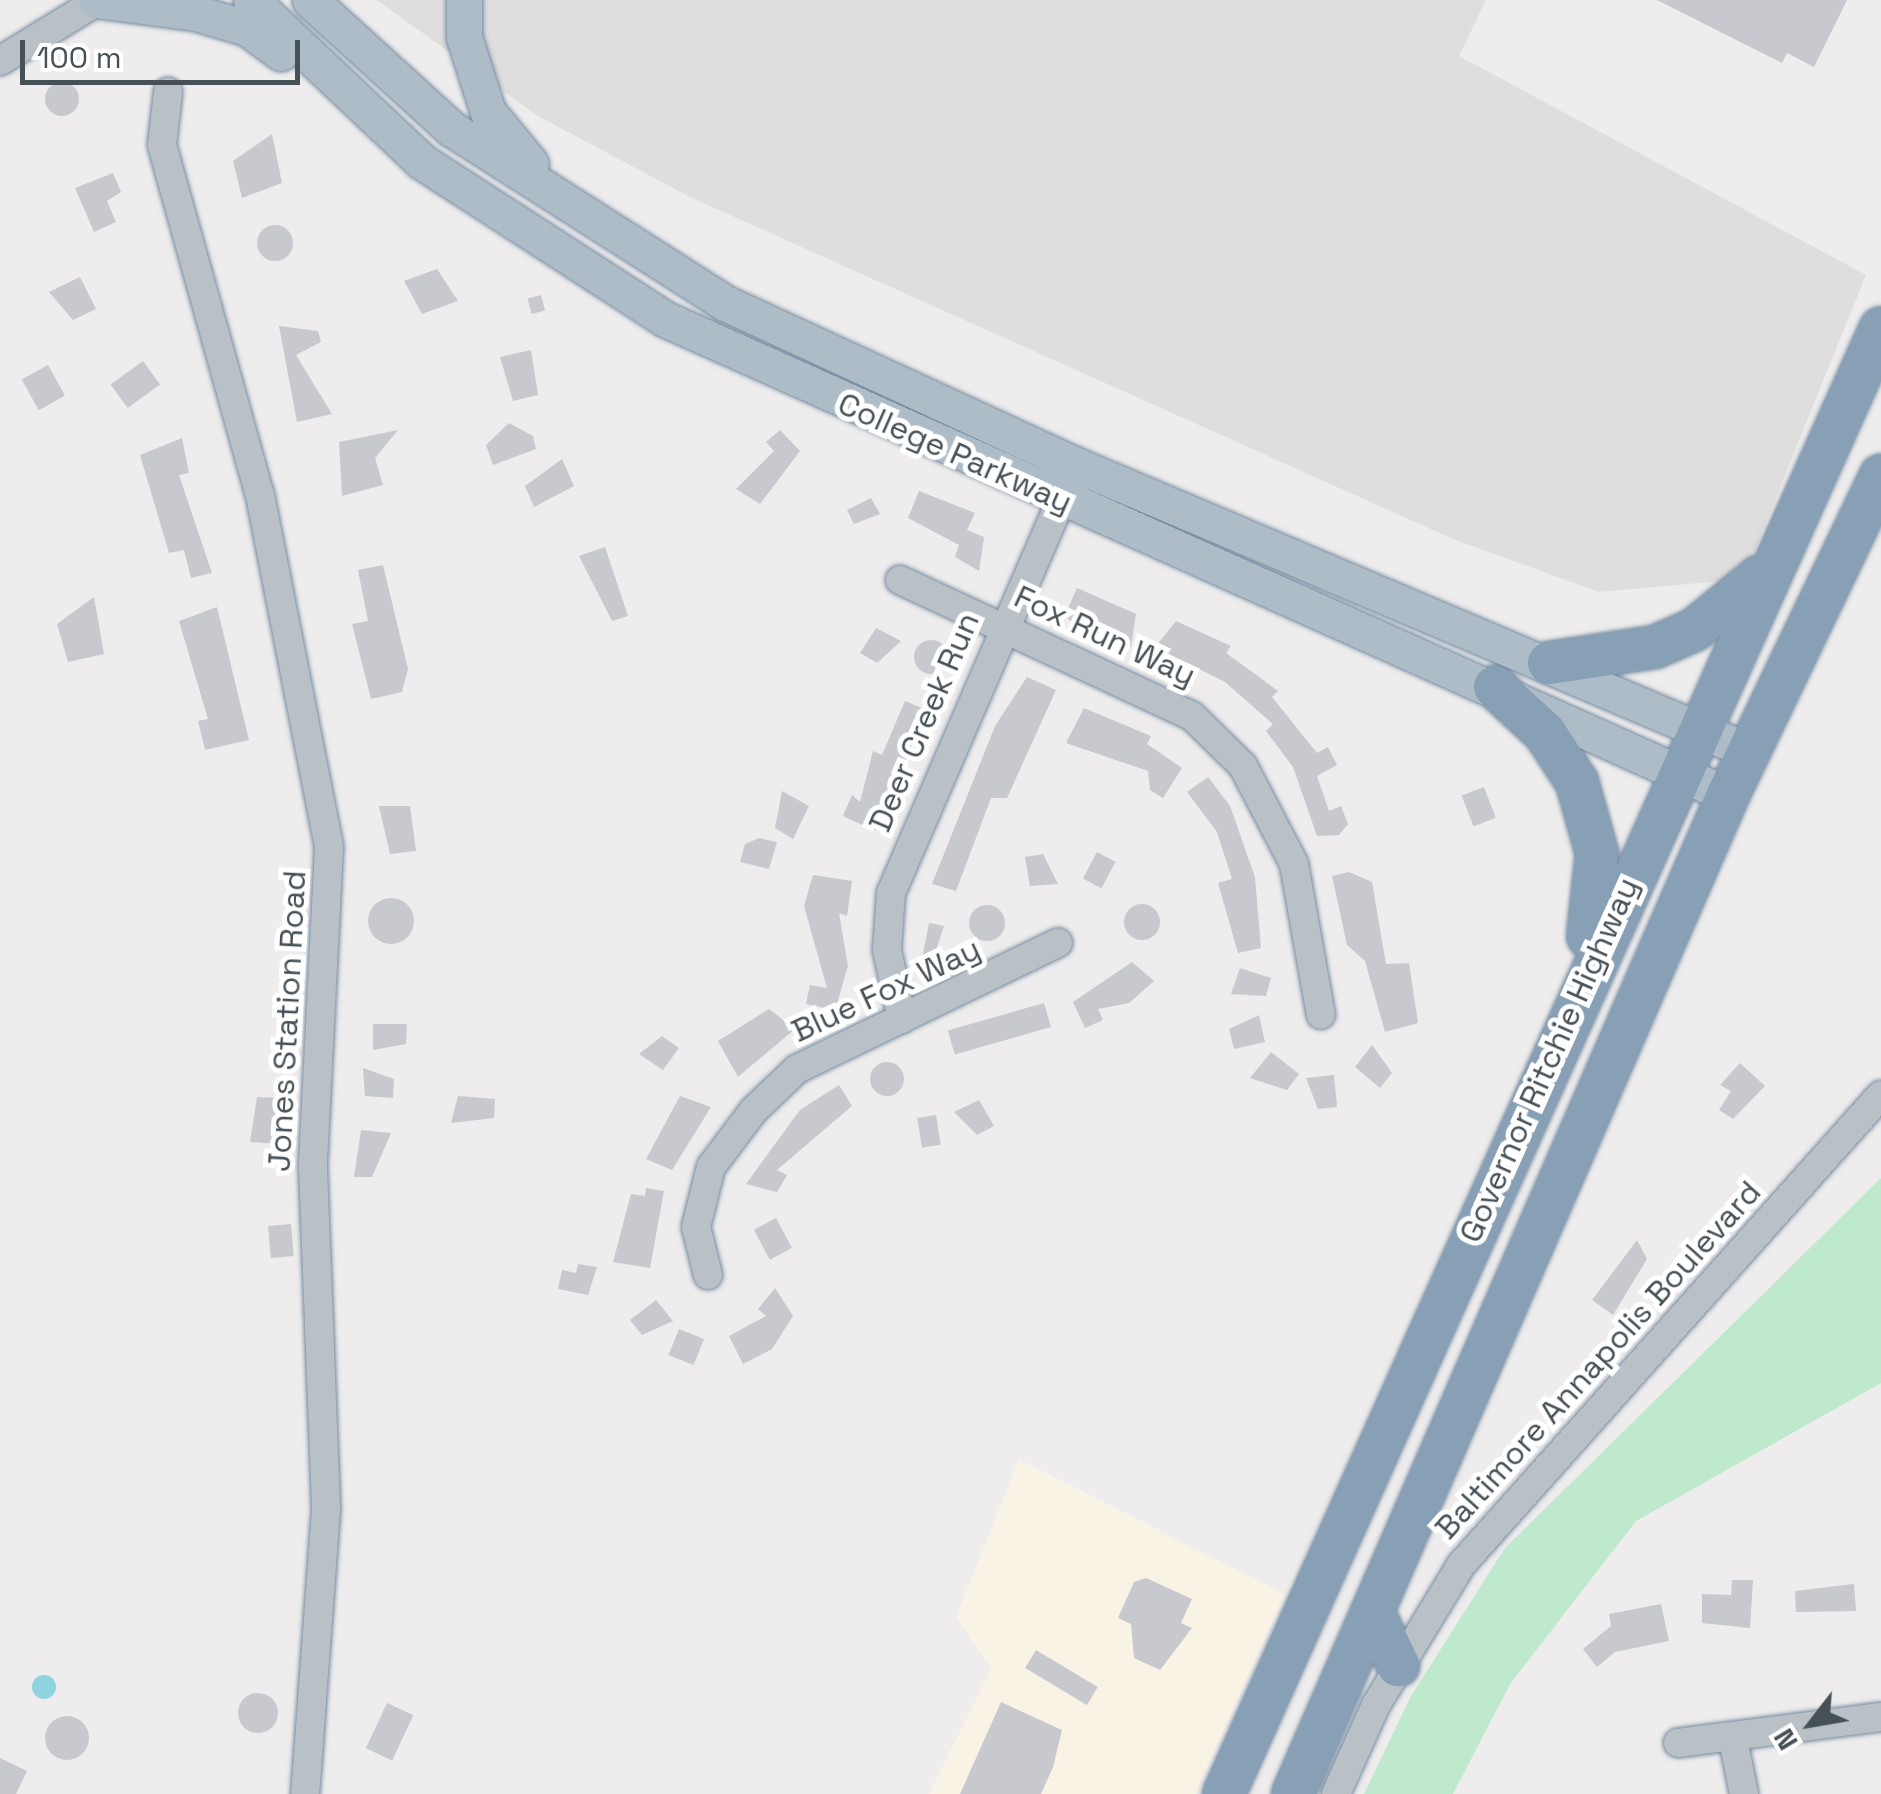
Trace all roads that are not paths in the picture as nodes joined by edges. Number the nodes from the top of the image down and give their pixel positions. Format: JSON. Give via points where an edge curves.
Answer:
{"nodes":[{"id":1,"x":96,"y":0,"type":"edge"},
{"id":2,"x":251,"y":0,"type":"edge"},
{"id":3,"x":310,"y":0,"type":"edge"},
{"id":4,"x":464,"y":0,"type":"edge"},
{"id":5,"x":0,"y":61,"type":"edge"},
{"id":6,"x":168,"y":92,"type":"dead end"},
{"id":7,"x":343,"y":96,"type":"junction"},
{"id":8,"x":600,"y":229,"type":"junction"},
{"id":9,"x":1881,"y":328,"type":"edge"},
{"id":10,"x":1076,"y":465,"type":"junction"},
{"id":11,"x":1881,"y":476,"type":"edge"},
{"id":12,"x":1060,"y":501,"type":"junction"},
{"id":13,"x":1771,"y":567,"type":"junction"},
{"id":14,"x":900,"y":580,"type":"dead end"},
{"id":15,"x":1003,"y":626,"type":"junction"},
{"id":16,"x":1549,"y":663,"type":"junction"},
{"id":17,"x":1496,"y":687,"type":"junction"},
{"id":18,"x":1696,"y":728,"type":"junction"},
{"id":19,"x":1751,"y":752,"type":"junction"},
{"id":20,"x":1676,"y":771,"type":"junction"},
{"id":21,"x":1728,"y":795,"type":"junction"},
{"id":22,"x":1058,"y":942,"type":"dead end"},
{"id":23,"x":1578,"y":996,"type":"junction"},
{"id":24,"x":1321,"y":1015,"type":"dead end"},
{"id":25,"x":902,"y":1019,"type":"junction"},
{"id":26,"x":1881,"y":1095,"type":"edge"},
{"id":27,"x":708,"y":1275,"type":"dead end"},
{"id":28,"x":1330,"y":1554,"type":"junction"},
{"id":29,"x":1373,"y":1612,"type":"junction"},
{"id":30,"x":1398,"y":1665,"type":"junction"},
{"id":31,"x":1881,"y":1717,"type":"edge"},
{"id":32,"x":1732,"y":1740,"type":"junction"},
{"id":33,"x":1678,"y":1742,"type":"dead end"},
{"id":34,"x":305,"y":1794,"type":"edge"},
{"id":35,"x":1224,"y":1794,"type":"edge"},
{"id":36,"x":1248,"y":1794,"type":"edge"},
{"id":37,"x":1293,"y":1794,"type":"edge"},
{"id":38,"x":1336,"y":1794,"type":"edge"},
{"id":39,"x":1744,"y":1794,"type":"edge"}],
"edges":[{"from":1,"to":5,"type":"street"},
{"from":1,"to":7,"type":"main road","via":[[246,28]]},
{"from":2,"to":7,"type":"main road","name":"College Parkway"},
{"from":3,"to":8,"type":"main road","name":"College Parkway","via":[[452,130]]},
{"from":4,"to":8,"type":"main road","via":[[464,37],[488,112]]},
{"from":6,"to":34,"type":"street","name":"Jones Station Road","via":[[162,145],[260,495],[329,847],[313,1168],[326,1510]]},
{"from":7,"to":12,"type":"main road","name":"College Parkway","via":[[506,222],[665,319]]},
{"from":8,"to":10,"type":"main road","name":"College Parkway","via":[[725,303]]},
{"from":9,"to":13,"type":"highway","name":"Governor Ritchie Highway"},
{"from":10,"to":12,"type":"street","name":"Deer Creek Run"},
{"from":10,"to":16,"type":"main road","name":"College Parkway"},
{"from":11,"to":19,"type":"highway","name":"Governor Ritchie Highway"},
{"from":12,"to":15,"type":"street","name":"Deer Creek Run"},
{"from":12,"to":17,"type":"main road","name":"College Parkway"},
{"from":13,"to":16,"type":"highway","via":[[1694,630],[1655,647]]},
{"from":13,"to":18,"type":"highway","name":"Governor Ritchie Highway"},
{"from":14,"to":15,"type":"street","name":"Fox Run Way"},
{"from":15,"to":24,"type":"street","name":"Fox Run Way","via":[[1192,716],[1243,766],[1294,864]]},
{"from":15,"to":25,"type":"street","name":"Deer Creek Run","via":[[891,893],[887,950]]},
{"from":16,"to":18,"type":"main road","name":"College Parkway"},
{"from":17,"to":20,"type":"main road","name":"College Parkway"},
{"from":17,"to":23,"type":"highway","via":[[1566,761],[1591,824],[1596,895]]},
{"from":18,"to":19,"type":"main road","name":"College Parkway"},
{"from":18,"to":20,"type":"highway","name":"Governor Ritchie Highway"},
{"from":19,"to":21,"type":"highway","name":"Governor Ritchie Highway"},
{"from":20,"to":21,"type":"main road","name":"College Parkway"},
{"from":20,"to":23,"type":"highway","name":"Governor Ritchie Highway"},
{"from":21,"to":29,"type":"highway","name":"Governor Ritchie Highway"},
{"from":22,"to":25,"type":"street","name":"Blue Fox Way"},
{"from":23,"to":28,"type":"highway","name":"Governor Ritchie Highway"},
{"from":25,"to":27,"type":"street","name":"Blue Fox Way","via":[[797,1068],[746,1118],[711,1167],[696,1226]]},
{"from":26,"to":30,"type":"street","name":"Baltimore Annapolis Boulevard","via":[[1504,1513]]},
{"from":28,"to":35,"type":"highway","name":"Governor Ritchie Highway"},
{"from":28,"to":36,"type":"highway","via":[[1314,1646]]},
{"from":29,"to":30,"type":"highway"},
{"from":29,"to":37,"type":"highway","name":"Governor Ritchie Highway"},
{"from":30,"to":38,"type":"street","name":"Baltimore Annapolis Boulevard"},
{"from":31,"to":32,"type":"street"},
{"from":32,"to":33,"type":"street"},
{"from":32,"to":39,"type":"street"}]}
